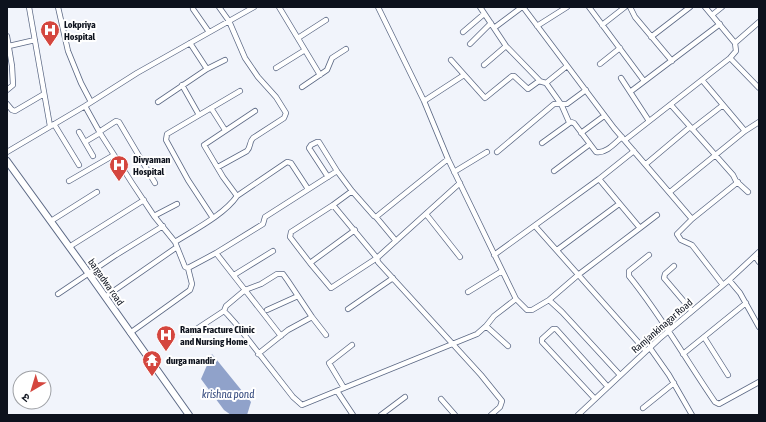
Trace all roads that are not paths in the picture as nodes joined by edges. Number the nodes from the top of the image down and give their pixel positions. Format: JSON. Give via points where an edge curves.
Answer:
{"nodes":[{"id":1,"x":29,"y":7,"type":"edge"},
{"id":2,"x":58,"y":7,"type":"edge"},
{"id":3,"x":219,"y":7,"type":"edge"},
{"id":4,"x":254,"y":7,"type":"edge"},
{"id":5,"x":279,"y":7,"type":"edge"},
{"id":6,"x":378,"y":7,"type":"edge"},
{"id":7,"x":480,"y":7,"type":"edge"},
{"id":8,"x":523,"y":7,"type":"edge"},
{"id":9,"x":566,"y":7,"type":"edge"},
{"id":10,"x":589,"y":7,"type":"edge"},
{"id":11,"x":625,"y":7,"type":"edge"},
{"id":12,"x":630,"y":7,"type":"edge"},
{"id":13,"x":690,"y":7,"type":"edge"},
{"id":14,"x":705,"y":7,"type":"edge"},
{"id":15,"x":722,"y":7,"type":"edge"},
{"id":16,"x":192,"y":9,"type":"dead end"},
{"id":17,"x":484,"y":14,"type":"junction"},
{"id":18,"x":712,"y":15,"type":"junction"},
{"id":19,"x":326,"y":20,"type":"dead end"},
{"id":20,"x":229,"y":21,"type":"junction"},
{"id":21,"x":759,"y":22,"type":"edge"},
{"id":22,"x":491,"y":23,"type":"junction"},
{"id":23,"x":720,"y":24,"type":"junction"},
{"id":24,"x":602,"y":25,"type":"junction"},
{"id":25,"x":538,"y":26,"type":"junction"},
{"id":26,"x":494,"y":28,"type":"junction"},
{"id":27,"x":209,"y":32,"type":"junction"},
{"id":28,"x":463,"y":32,"type":"dead end"},
{"id":29,"x":7,"y":36,"type":"edge"},
{"id":30,"x":651,"y":37,"type":"junction"},
{"id":31,"x":298,"y":38,"type":"junction"},
{"id":32,"x":35,"y":40,"type":"junction"},
{"id":33,"x":735,"y":42,"type":"junction"},
{"id":34,"x":190,"y":43,"type":"junction"},
{"id":35,"x":470,"y":44,"type":"dead end"},
{"id":36,"x":506,"y":46,"type":"junction"},
{"id":37,"x":8,"y":47,"type":"edge"},
{"id":38,"x":620,"y":48,"type":"junction"},
{"id":39,"x":346,"y":49,"type":"dead end"},
{"id":40,"x":305,"y":50,"type":"junction"},
{"id":41,"x":730,"y":58,"type":"junction"},
{"id":42,"x":225,"y":60,"type":"dead end"},
{"id":43,"x":452,"y":60,"type":"dead end"},
{"id":44,"x":672,"y":61,"type":"junction"},
{"id":45,"x":600,"y":64,"type":"dead end"},
{"id":46,"x":484,"y":65,"type":"dead end"},
{"id":47,"x":567,"y":66,"type":"junction"},
{"id":48,"x":276,"y":68,"type":"dead end"},
{"id":49,"x":207,"y":69,"type":"junction"},
{"id":50,"x":464,"y":74,"type":"junction"},
{"id":51,"x":320,"y":75,"type":"junction"},
{"id":52,"x":620,"y":78,"type":"dead end"},
{"id":53,"x":702,"y":80,"type":"junction"},
{"id":54,"x":540,"y":81,"type":"junction"},
{"id":55,"x":644,"y":81,"type":"junction"},
{"id":56,"x":546,"y":82,"type":"junction"},
{"id":57,"x":182,"y":85,"type":"junction"},
{"id":58,"x":302,"y":87,"type":"dead end"},
{"id":59,"x":759,"y":88,"type":"edge"},
{"id":60,"x":7,"y":90,"type":"edge"},
{"id":61,"x":586,"y":90,"type":"junction"},
{"id":62,"x":240,"y":91,"type":"dead end"},
{"id":63,"x":630,"y":92,"type":"junction"},
{"id":64,"x":44,"y":94,"type":"junction"},
{"id":65,"x":424,"y":101,"type":"junction"},
{"id":66,"x":92,"y":102,"type":"junction"},
{"id":67,"x":158,"y":102,"type":"dead end"},
{"id":68,"x":7,"y":104,"type":"edge"},
{"id":69,"x":562,"y":105,"type":"junction"},
{"id":70,"x":671,"y":105,"type":"junction"},
{"id":71,"x":723,"y":105,"type":"junction"},
{"id":72,"x":85,"y":106,"type":"junction"},
{"id":73,"x":211,"y":108,"type":"junction"},
{"id":74,"x":256,"y":111,"type":"dead end"},
{"id":75,"x":199,"y":115,"type":"junction"},
{"id":76,"x":604,"y":116,"type":"junction"},
{"id":77,"x":569,"y":122,"type":"junction"},
{"id":78,"x":649,"y":122,"type":"junction"},
{"id":79,"x":759,"y":122,"type":"edge"},
{"id":80,"x":52,"y":125,"type":"junction"},
{"id":81,"x":691,"y":128,"type":"junction"},
{"id":82,"x":225,"y":130,"type":"junction"},
{"id":83,"x":745,"y":131,"type":"junction"},
{"id":84,"x":78,"y":132,"type":"dead end"},
{"id":85,"x":100,"y":133,"type":"junction"},
{"id":86,"x":581,"y":133,"type":"junction"},
{"id":87,"x":623,"y":139,"type":"junction"},
{"id":88,"x":85,"y":142,"type":"junction"},
{"id":89,"x":542,"y":143,"type":"dead end"},
{"id":90,"x":590,"y":144,"type":"junction"},
{"id":91,"x":634,"y":151,"type":"junction"},
{"id":92,"x":7,"y":152,"type":"edge"},
{"id":93,"x":487,"y":152,"type":"dead end"},
{"id":94,"x":497,"y":152,"type":"dead end"},
{"id":95,"x":114,"y":155,"type":"junction"},
{"id":96,"x":714,"y":155,"type":"junction"},
{"id":97,"x":93,"y":156,"type":"dead end"},
{"id":98,"x":448,"y":159,"type":"junction"},
{"id":99,"x":7,"y":161,"type":"edge"},
{"id":100,"x":646,"y":164,"type":"junction"},
{"id":101,"x":79,"y":165,"type":"dead end"},
{"id":102,"x":218,"y":168,"type":"junction"},
{"id":103,"x":337,"y":171,"type":"junction"},
{"id":104,"x":554,"y":171,"type":"dead end"},
{"id":105,"x":454,"y":172,"type":"junction"},
{"id":106,"x":328,"y":177,"type":"junction"},
{"id":107,"x":599,"y":179,"type":"junction"},
{"id":108,"x":69,"y":181,"type":"dead end"},
{"id":109,"x":738,"y":182,"type":"junction"},
{"id":110,"x":460,"y":183,"type":"junction"},
{"id":111,"x":155,"y":184,"type":"dead end"},
{"id":112,"x":308,"y":189,"type":"junction"},
{"id":113,"x":352,"y":191,"type":"junction"},
{"id":114,"x":97,"y":192,"type":"dead end"},
{"id":115,"x":670,"y":192,"type":"junction"},
{"id":116,"x":748,"y":192,"type":"dead end"},
{"id":117,"x":237,"y":196,"type":"junction"},
{"id":118,"x":144,"y":200,"type":"junction"},
{"id":119,"x":177,"y":204,"type":"dead end"},
{"id":120,"x":619,"y":204,"type":"junction"},
{"id":121,"x":333,"y":205,"type":"junction"},
{"id":122,"x":426,"y":214,"type":"junction"},
{"id":123,"x":656,"y":215,"type":"dead end"},
{"id":124,"x":154,"y":216,"type":"junction"},
{"id":125,"x":376,"y":216,"type":"junction"},
{"id":126,"x":212,"y":218,"type":"junction"},
{"id":127,"x":692,"y":219,"type":"junction"},
{"id":128,"x":51,"y":222,"type":"junction"},
{"id":129,"x":163,"y":226,"type":"junction"},
{"id":130,"x":535,"y":226,"type":"junction"},
{"id":131,"x":640,"y":228,"type":"junction"},
{"id":132,"x":354,"y":230,"type":"junction"},
{"id":133,"x":396,"y":241,"type":"junction"},
{"id":134,"x":176,"y":244,"type":"junction"},
{"id":135,"x":69,"y":246,"type":"junction"},
{"id":136,"x":556,"y":250,"type":"junction"},
{"id":137,"x":273,"y":251,"type":"dead end"},
{"id":138,"x":216,"y":253,"type":"junction"},
{"id":139,"x":757,"y":254,"type":"edge"},
{"id":140,"x":494,"y":255,"type":"junction"},
{"id":141,"x":649,"y":255,"type":"dead end"},
{"id":142,"x":460,"y":257,"type":"dead end"},
{"id":143,"x":377,"y":258,"type":"junction"},
{"id":144,"x":759,"y":262,"type":"edge"},
{"id":145,"x":310,"y":263,"type":"junction"},
{"id":146,"x":674,"y":266,"type":"dead end"},
{"id":147,"x":188,"y":268,"type":"junction"},
{"id":148,"x":502,"y":271,"type":"junction"},
{"id":149,"x":89,"y":274,"type":"junction"},
{"id":150,"x":234,"y":275,"type":"junction"},
{"id":151,"x":578,"y":275,"type":"junction"},
{"id":152,"x":393,"y":278,"type":"junction"},
{"id":153,"x":729,"y":280,"type":"junction"},
{"id":154,"x":724,"y":284,"type":"junction"},
{"id":155,"x":245,"y":290,"type":"junction"},
{"id":156,"x":468,"y":292,"type":"dead end"},
{"id":157,"x":58,"y":294,"type":"dead end"},
{"id":158,"x":298,"y":296,"type":"junction"},
{"id":159,"x":105,"y":297,"type":"junction"},
{"id":160,"x":516,"y":299,"type":"junction"},
{"id":161,"x":549,"y":300,"type":"junction"},
{"id":162,"x":746,"y":303,"type":"junction"},
{"id":163,"x":348,"y":309,"type":"dead end"},
{"id":164,"x":267,"y":310,"type":"dead end"},
{"id":165,"x":224,"y":311,"type":"junction"},
{"id":166,"x":692,"y":311,"type":"junction"},
{"id":167,"x":312,"y":317,"type":"junction"},
{"id":168,"x":486,"y":326,"type":"junction"},
{"id":169,"x":759,"y":327,"type":"edge"},
{"id":170,"x":668,"y":331,"type":"junction"},
{"id":171,"x":130,"y":332,"type":"junction"},
{"id":172,"x":192,"y":332,"type":"dead end"},
{"id":173,"x":326,"y":335,"type":"dead end"},
{"id":174,"x":281,"y":336,"type":"junction"},
{"id":175,"x":704,"y":337,"type":"junction"},
{"id":176,"x":452,"y":344,"type":"junction"},
{"id":177,"x":352,"y":345,"type":"dead end"},
{"id":178,"x":508,"y":346,"type":"dead end"},
{"id":179,"x":648,"y":349,"type":"junction"},
{"id":180,"x":258,"y":354,"type":"junction"},
{"id":181,"x":683,"y":354,"type":"junction"},
{"id":182,"x":620,"y":375,"type":"junction"},
{"id":183,"x":728,"y":375,"type":"dead end"},
{"id":184,"x":759,"y":382,"type":"edge"},
{"id":185,"x":674,"y":384,"type":"junction"},
{"id":186,"x":608,"y":387,"type":"junction"},
{"id":187,"x":344,"y":388,"type":"junction"},
{"id":188,"x":337,"y":391,"type":"junction"},
{"id":189,"x":406,"y":397,"type":"dead end"},
{"id":190,"x":441,"y":399,"type":"dead end"},
{"id":191,"x":595,"y":399,"type":"junction"},
{"id":192,"x":643,"y":408,"type":"dead end"},
{"id":193,"x":691,"y":414,"type":"edge"},
{"id":194,"x":188,"y":415,"type":"edge"},
{"id":195,"x":353,"y":415,"type":"edge"},
{"id":196,"x":381,"y":415,"type":"edge"},
{"id":197,"x":455,"y":415,"type":"edge"},
{"id":198,"x":491,"y":415,"type":"edge"},
{"id":199,"x":578,"y":415,"type":"edge"}],
"edges":[{"from":1,"to":32,"type":"street"},
{"from":2,"to":66,"type":"street","via":[[68,51]]},
{"from":3,"to":20,"type":"street"},
{"from":4,"to":20,"type":"street"},
{"from":5,"to":31,"type":"street"},
{"from":6,"to":65,"type":"street"},
{"from":7,"to":17,"type":"street"},
{"from":8,"to":25,"type":"street"},
{"from":8,"to":26,"type":"street"},
{"from":9,"to":25,"type":"street"},
{"from":10,"to":24,"type":"street"},
{"from":11,"to":24,"type":"street"},
{"from":12,"to":30,"type":"street"},
{"from":13,"to":30,"type":"street"},
{"from":14,"to":18,"type":"street"},
{"from":15,"to":18,"type":"street"},
{"from":16,"to":27,"type":"street"},
{"from":17,"to":22,"type":"street"},
{"from":17,"to":28,"type":"street"},
{"from":18,"to":23,"type":"street"},
{"from":19,"to":31,"type":"street"},
{"from":20,"to":27,"type":"street"},
{"from":20,"to":102,"type":"street","via":[[245,58],[286,113],[284,118],[253,138],[248,151]]},
{"from":21,"to":33,"type":"street"},
{"from":22,"to":26,"type":"street"},
{"from":22,"to":35,"type":"street"},
{"from":23,"to":33,"type":"street"},
{"from":23,"to":44,"type":"street"},
{"from":24,"to":38,"type":"street"},
{"from":25,"to":47,"type":"street"},
{"from":26,"to":36,"type":"street"},
{"from":27,"to":34,"type":"street"},
{"from":29,"to":37,"type":"street"},
{"from":30,"to":44,"type":"street"},
{"from":31,"to":40,"type":"street"},
{"from":32,"to":37,"type":"street"},
{"from":32,"to":64,"type":"street"},
{"from":33,"to":41,"type":"street","via":[[736,51]]},
{"from":34,"to":49,"type":"street"},
{"from":34,"to":66,"type":"street"},
{"from":36,"to":46,"type":"street"},
{"from":36,"to":54,"type":"street"},
{"from":37,"to":60,"type":"street","via":[[13,85]]},
{"from":38,"to":45,"type":"street"},
{"from":38,"to":55,"type":"street"},
{"from":39,"to":51,"type":"street","via":[[332,58],[329,68]]},
{"from":40,"to":48,"type":"street"},
{"from":40,"to":51,"type":"street"},
{"from":41,"to":53,"type":"street"},
{"from":41,"to":59,"type":"street"},
{"from":42,"to":49,"type":"street"},
{"from":43,"to":50,"type":"street"},
{"from":44,"to":55,"type":"street"},
{"from":47,"to":56,"type":"street"},
{"from":47,"to":61,"type":"street"},
{"from":49,"to":57,"type":"street"},
{"from":50,"to":54,"type":"street","via":[[486,98],[512,76],[528,89]]},
{"from":50,"to":65,"type":"street"},
{"from":51,"to":58,"type":"street"},
{"from":52,"to":63,"type":"street"},
{"from":53,"to":70,"type":"street"},
{"from":53,"to":71,"type":"street"},
{"from":54,"to":56,"type":"street"},
{"from":55,"to":63,"type":"street"},
{"from":56,"to":69,"type":"street"},
{"from":57,"to":67,"type":"street"},
{"from":57,"to":75,"type":"street"},
{"from":61,"to":69,"type":"street"},
{"from":61,"to":76,"type":"street"},
{"from":62,"to":73,"type":"street"},
{"from":63,"to":78,"type":"street"},
{"from":64,"to":68,"type":"street","via":[[15,111]]},
{"from":64,"to":80,"type":"street"},
{"from":65,"to":98,"type":"street"},
{"from":66,"to":72,"type":"street"},
{"from":69,"to":77,"type":"street"},
{"from":69,"to":94,"type":"street","via":[[555,103]]},
{"from":70,"to":78,"type":"street"},
{"from":70,"to":81,"type":"street"},
{"from":71,"to":81,"type":"street"},
{"from":71,"to":83,"type":"street"},
{"from":72,"to":80,"type":"street"},
{"from":72,"to":85,"type":"street"},
{"from":73,"to":75,"type":"street"},
{"from":73,"to":82,"type":"street"},
{"from":74,"to":82,"type":"street"},
{"from":75,"to":126,"type":"street","via":[[167,134],[166,140]]},
{"from":76,"to":86,"type":"street"},
{"from":76,"to":87,"type":"street"},
{"from":77,"to":86,"type":"street","via":[[574,123]]},
{"from":77,"to":89,"type":"street"},
{"from":78,"to":87,"type":"street"},
{"from":79,"to":83,"type":"street"},
{"from":80,"to":92,"type":"street"},
{"from":80,"to":101,"type":"street"},
{"from":81,"to":96,"type":"street"},
{"from":81,"to":100,"type":"street"},
{"from":82,"to":102,"type":"street","via":[[204,145]]},
{"from":83,"to":96,"type":"street"},
{"from":84,"to":88,"type":"street"},
{"from":85,"to":88,"type":"street"},
{"from":85,"to":95,"type":"street"},
{"from":85,"to":111,"type":"street","via":[[118,122]]},
{"from":86,"to":90,"type":"street"},
{"from":87,"to":90,"type":"street","via":[[600,153]]},
{"from":87,"to":91,"type":"street"},
{"from":88,"to":97,"type":"street"},
{"from":90,"to":104,"type":"street"},
{"from":91,"to":100,"type":"street"},
{"from":91,"to":107,"type":"street"},
{"from":93,"to":105,"type":"street"},
{"from":95,"to":108,"type":"street"},
{"from":95,"to":118,"type":"street"},
{"from":96,"to":109,"type":"street"},
{"from":96,"to":115,"type":"street"},
{"from":98,"to":105,"type":"street"},
{"from":98,"to":125,"type":"street"},
{"from":99,"to":128,"type":"main road","name":"bargadwa road"},
{"from":100,"to":115,"type":"street"},
{"from":102,"to":117,"type":"street"},
{"from":103,"to":106,"type":"street"},
{"from":103,"to":106,"type":"street","via":[[319,142],[311,145],[309,148]]},
{"from":103,"to":113,"type":"street"},
{"from":105,"to":110,"type":"street"},
{"from":106,"to":112,"type":"street"},
{"from":107,"to":120,"type":"street"},
{"from":107,"to":130,"type":"street"},
{"from":109,"to":116,"type":"street"},
{"from":109,"to":127,"type":"street"},
{"from":110,"to":122,"type":"street"},
{"from":110,"to":140,"type":"street"},
{"from":112,"to":117,"type":"street","via":[[289,162]]},
{"from":112,"to":138,"type":"street","via":[[265,217],[263,224]]},
{"from":113,"to":121,"type":"street"},
{"from":113,"to":125,"type":"street"},
{"from":114,"to":128,"type":"street"},
{"from":115,"to":127,"type":"street"},
{"from":117,"to":126,"type":"street","via":[[233,203]]},
{"from":118,"to":124,"type":"street"},
{"from":118,"to":135,"type":"street"},
{"from":119,"to":124,"type":"street"},
{"from":120,"to":131,"type":"street"},
{"from":120,"to":136,"type":"street"},
{"from":121,"to":132,"type":"street"},
{"from":121,"to":145,"type":"street","via":[[290,234]]},
{"from":122,"to":133,"type":"street"},
{"from":122,"to":142,"type":"street"},
{"from":123,"to":131,"type":"street"},
{"from":124,"to":129,"type":"street"},
{"from":125,"to":133,"type":"street"},
{"from":126,"to":134,"type":"street"},
{"from":127,"to":154,"type":"street","via":[[677,232],[677,235],[692,245]]},
{"from":128,"to":135,"type":"main road","name":"bargadwa road"},
{"from":129,"to":134,"type":"street"},
{"from":129,"to":149,"type":"street"},
{"from":130,"to":136,"type":"street"},
{"from":130,"to":140,"type":"street"},
{"from":131,"to":151,"type":"street"},
{"from":132,"to":143,"type":"street"},
{"from":132,"to":145,"type":"street"},
{"from":133,"to":143,"type":"street"},
{"from":134,"to":147,"type":"street"},
{"from":134,"to":159,"type":"street"},
{"from":135,"to":149,"type":"main road","name":"bargadwa road"},
{"from":136,"to":151,"type":"street"},
{"from":137,"to":150,"type":"street"},
{"from":138,"to":147,"type":"street"},
{"from":138,"to":150,"type":"street"},
{"from":139,"to":144,"type":"street"},
{"from":139,"to":153,"type":"street","name":"Ramjankinagar Road"},
{"from":140,"to":148,"type":"street"},
{"from":141,"to":170,"type":"street","via":[[628,274]]},
{"from":143,"to":145,"type":"street","via":[[330,288]]},
{"from":143,"to":152,"type":"street"},
{"from":146,"to":166,"type":"street","via":[[664,278]]},
{"from":147,"to":171,"type":"street","via":[[192,284],[190,290]]},
{"from":148,"to":156,"type":"street"},
{"from":148,"to":160,"type":"street"},
{"from":149,"to":157,"type":"street"},
{"from":149,"to":159,"type":"main road","name":"bargadwa road"},
{"from":150,"to":155,"type":"street"},
{"from":151,"to":161,"type":"street"},
{"from":151,"to":179,"type":"street"},
{"from":152,"to":163,"type":"street"},
{"from":152,"to":176,"type":"street"},
{"from":153,"to":154,"type":"street","name":"Ramjankinagar Road"},
{"from":153,"to":162,"type":"street"},
{"from":154,"to":166,"type":"street","name":"Ramjankinagar Road"},
{"from":155,"to":158,"type":"street","via":[[281,273]]},
{"from":155,"to":165,"type":"street","via":[[226,306]]},
{"from":155,"to":174,"type":"street"},
{"from":158,"to":164,"type":"street"},
{"from":158,"to":167,"type":"street"},
{"from":159,"to":171,"type":"main road","name":"bargadwa road"},
{"from":160,"to":161,"type":"street","via":[[527,310]]},
{"from":160,"to":168,"type":"street","via":[[497,313]]},
{"from":161,"to":182,"type":"street"},
{"from":162,"to":169,"type":"street"},
{"from":162,"to":175,"type":"street"},
{"from":165,"to":172,"type":"street"},
{"from":165,"to":180,"type":"street"},
{"from":166,"to":170,"type":"street","name":"Ramjankinagar Road"},
{"from":167,"to":173,"type":"street"},
{"from":167,"to":174,"type":"street"},
{"from":168,"to":176,"type":"street","via":[[477,334]]},
{"from":168,"to":178,"type":"street"},
{"from":170,"to":179,"type":"street","name":"Ramjankinagar Road"},
{"from":170,"to":181,"type":"street"},
{"from":171,"to":194,"type":"main road","name":"bargadwa road"},
{"from":174,"to":180,"type":"street"},
{"from":175,"to":181,"type":"street"},
{"from":175,"to":183,"type":"street"},
{"from":176,"to":187,"type":"street"},
{"from":176,"to":198,"type":"street","via":[[502,401],[500,407]]},
{"from":177,"to":187,"type":"street","via":[[329,363]]},
{"from":179,"to":182,"type":"street","name":"Ramjankinagar Road"},
{"from":179,"to":185,"type":"street"},
{"from":180,"to":188,"type":"street","via":[[302,405]]},
{"from":181,"to":184,"type":"street","via":[[716,404]]},
{"from":182,"to":186,"type":"street","name":"Ramjankinagar Road"},
{"from":185,"to":192,"type":"street"},
{"from":185,"to":193,"type":"street"},
{"from":186,"to":191,"type":"street","name":"Ramjankinagar Road"},
{"from":186,"to":191,"type":"street","via":[[556,329],[542,339]]},
{"from":187,"to":188,"type":"street"},
{"from":188,"to":195,"type":"street"},
{"from":189,"to":196,"type":"street"},
{"from":190,"to":197,"type":"street"},
{"from":191,"to":199,"type":"street","name":"Ramjankinagar Road"}]}
